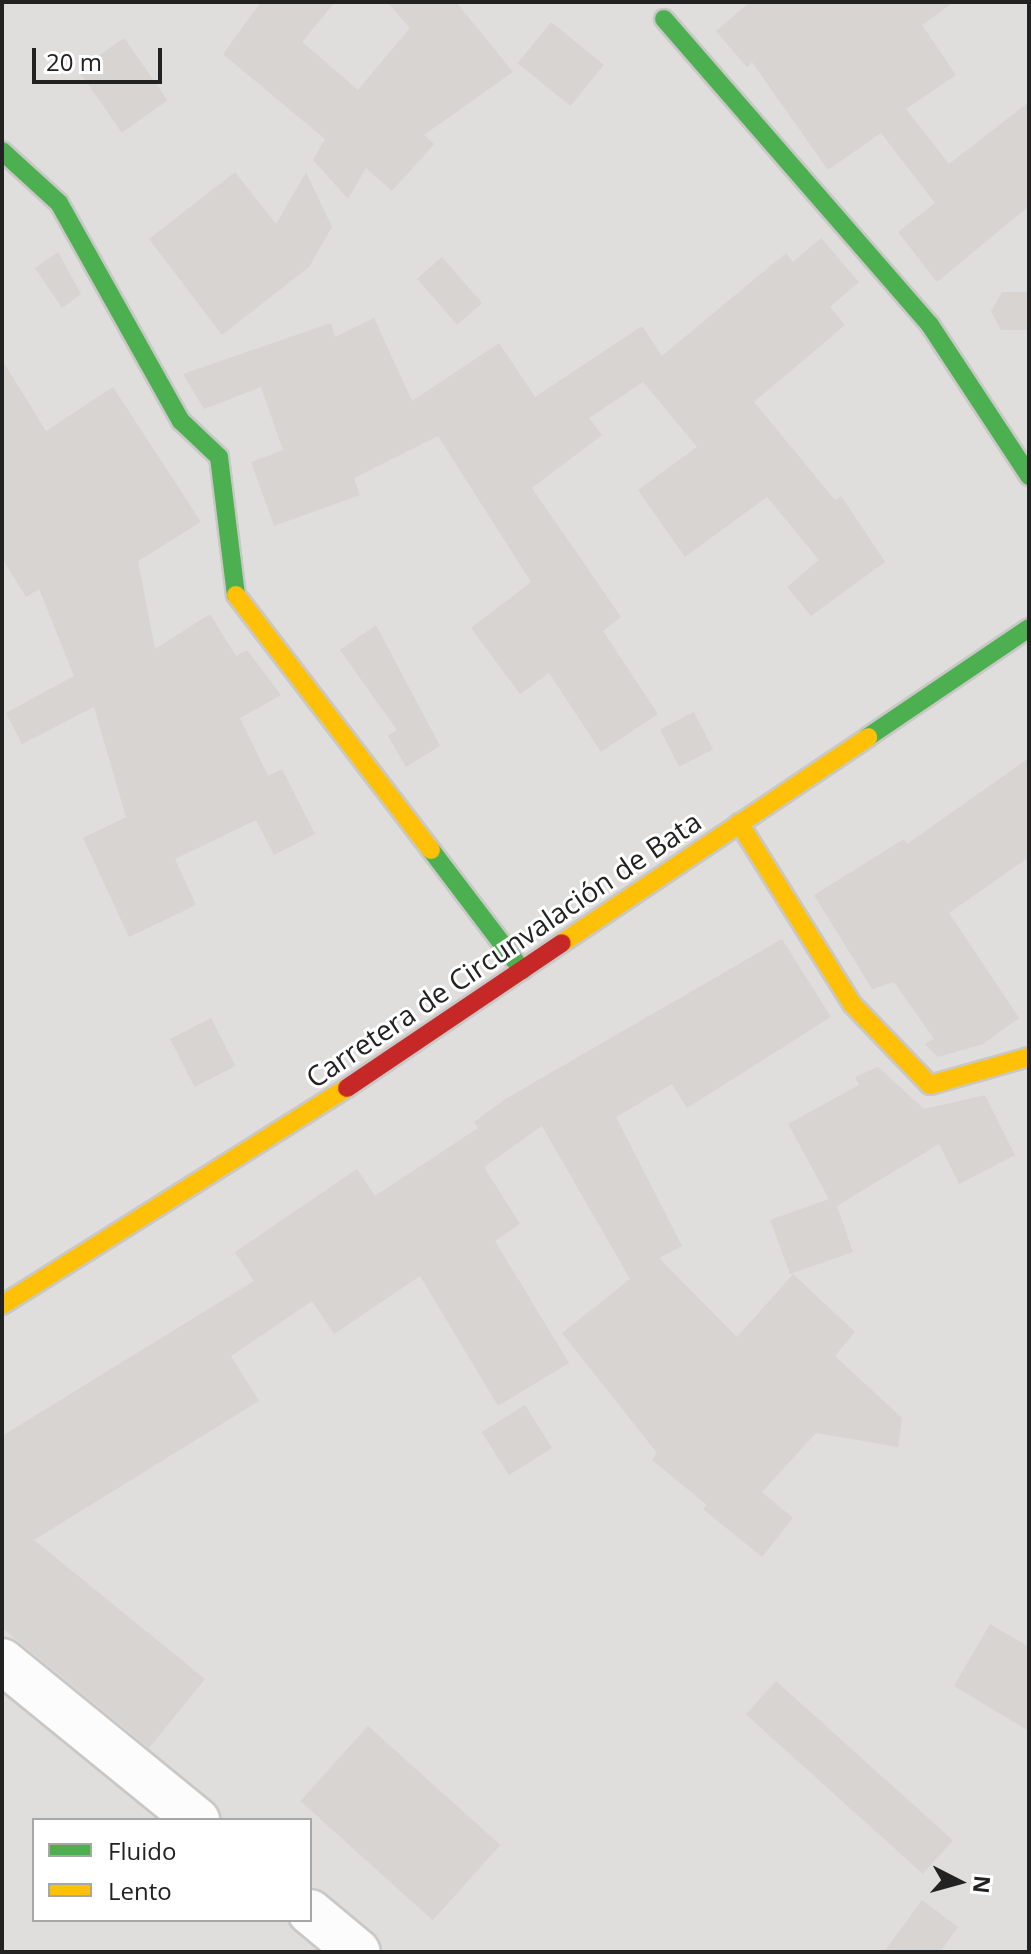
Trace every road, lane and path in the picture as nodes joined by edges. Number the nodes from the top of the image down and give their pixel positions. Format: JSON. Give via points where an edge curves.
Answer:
{"nodes":[{"id":1,"x":664,"y":19,"type":"dead end"},
{"id":2,"x":5,"y":159,"type":"edge"},
{"id":3,"x":1029,"y":476,"type":"edge"},
{"id":4,"x":1029,"y":628,"type":"edge"},
{"id":5,"x":739,"y":823,"type":"junction"},
{"id":6,"x":522,"y":970,"type":"junction"},
{"id":7,"x":1029,"y":1057,"type":"edge"},
{"id":8,"x":2,"y":1305,"type":"edge"},
{"id":9,"x":2,"y":1661,"type":"edge"},
{"id":10,"x":195,"y":1818,"type":"edge"}],
"edges":[{"from":1,"to":3,"type":"street","via":[[930,325]]},
{"from":2,"to":6,"type":"street","via":[[59,203],[181,421],[219,457],[234,592]]},
{"from":4,"to":5,"type":"street","name":"Carretera de Circunvalación de Bata"},
{"from":5,"to":6,"type":"street","name":"Carretera de Circunvalación de Bata"},
{"from":5,"to":7,"type":"street","via":[[852,1004],[930,1085]]},
{"from":6,"to":8,"type":"street","name":"Carretera de Circunvalación de Bata","via":[[333,1098]]},
{"from":9,"to":10,"type":"street"}]}
